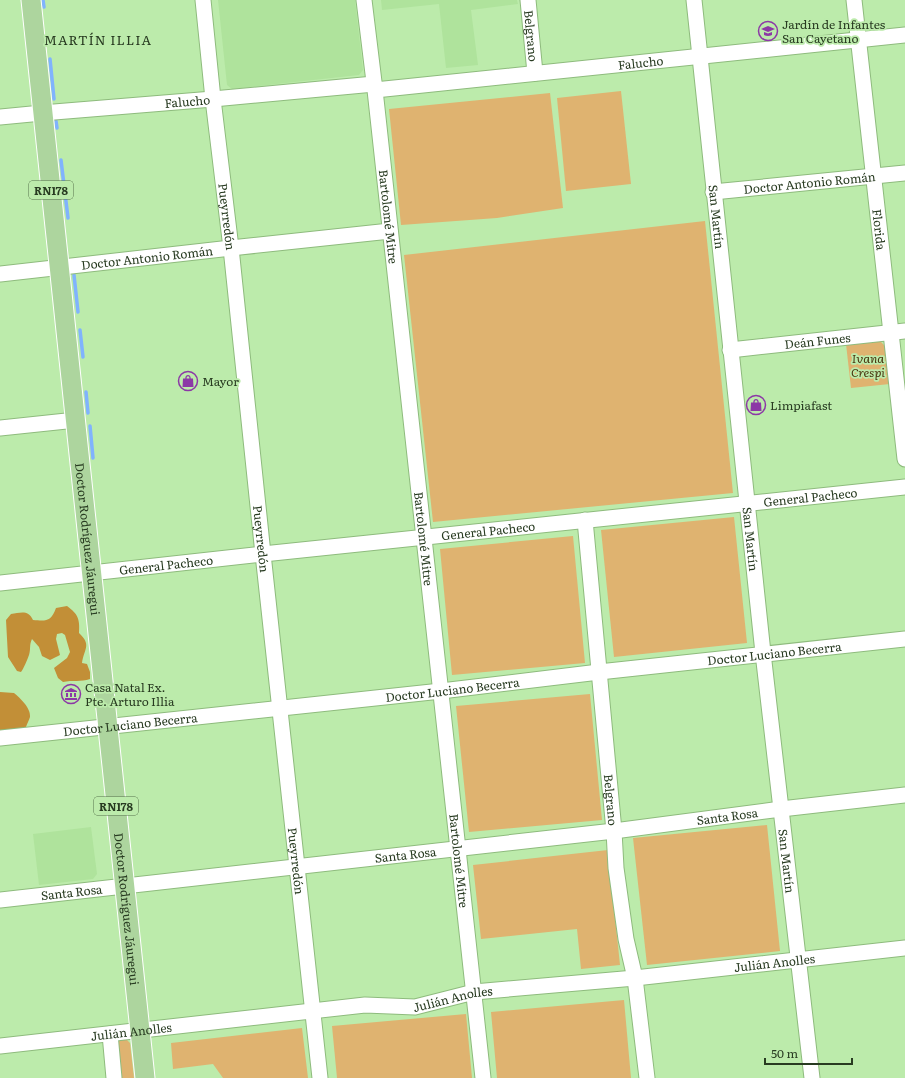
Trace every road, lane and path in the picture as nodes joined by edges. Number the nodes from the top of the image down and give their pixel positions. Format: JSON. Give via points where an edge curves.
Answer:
{"nodes":[{"id":1,"x":31,"y":0,"type":"edge"},
{"id":2,"x":203,"y":0,"type":"edge"},
{"id":3,"x":364,"y":0,"type":"edge"},
{"id":4,"x":528,"y":0,"type":"edge"},
{"id":5,"x":694,"y":0,"type":"edge"},
{"id":6,"x":854,"y":0,"type":"edge"},
{"id":7,"x":905,"y":35,"type":"edge"},
{"id":8,"x":858,"y":40,"type":"junction"},
{"id":9,"x":700,"y":57,"type":"junction"},
{"id":10,"x":535,"y":73,"type":"junction"},
{"id":11,"x":375,"y":87,"type":"junction"},
{"id":12,"x":213,"y":99,"type":"junction"},
{"id":13,"x":42,"y":112,"type":"junction"},
{"id":14,"x":0,"y":117,"type":"edge"},
{"id":15,"x":905,"y":173,"type":"edge"},
{"id":16,"x":873,"y":177,"type":"junction"},
{"id":17,"x":713,"y":192,"type":"junction"},
{"id":18,"x":390,"y":231,"type":"junction"},
{"id":19,"x":231,"y":248,"type":"junction"},
{"id":20,"x":60,"y":267,"type":"junction"},
{"id":21,"x":0,"y":274,"type":"edge"},
{"id":22,"x":898,"y":332,"type":"edge"},
{"id":23,"x":730,"y":350,"type":"junction"},
{"id":24,"x":76,"y":420,"type":"junction"},
{"id":25,"x":0,"y":428,"type":"edge"},
{"id":26,"x":905,"y":459,"type":"edge"},
{"id":27,"x":905,"y":487,"type":"edge"},
{"id":28,"x":747,"y":504,"type":"junction"},
{"id":29,"x":585,"y":520,"type":"junction"},
{"id":30,"x":424,"y":537,"type":"junction"},
{"id":31,"x":263,"y":554,"type":"junction"},
{"id":32,"x":92,"y":574,"type":"junction"},
{"id":33,"x":0,"y":583,"type":"edge"},
{"id":34,"x":905,"y":639,"type":"edge"},
{"id":35,"x":763,"y":653,"type":"junction"},
{"id":36,"x":599,"y":672,"type":"junction"},
{"id":37,"x":441,"y":691,"type":"junction"},
{"id":38,"x":280,"y":708,"type":"junction"},
{"id":39,"x":108,"y":726,"type":"junction"},
{"id":40,"x":0,"y":738,"type":"edge"},
{"id":41,"x":905,"y":795,"type":"edge"},
{"id":42,"x":781,"y":809,"type":"junction"},
{"id":43,"x":614,"y":832,"type":"junction"},
{"id":44,"x":458,"y":849,"type":"junction"},
{"id":45,"x":298,"y":868,"type":"junction"},
{"id":46,"x":124,"y":887,"type":"junction"},
{"id":47,"x":0,"y":900,"type":"edge"},
{"id":48,"x":905,"y":948,"type":"edge"},
{"id":49,"x":798,"y":959,"type":"junction"},
{"id":50,"x":635,"y":978,"type":"junction"},
{"id":51,"x":474,"y":992,"type":"junction"},
{"id":52,"x":313,"y":1010,"type":"junction"},
{"id":53,"x":139,"y":1031,"type":"junction"},
{"id":54,"x":110,"y":1034,"type":"junction"},
{"id":55,"x":0,"y":1046,"type":"edge"},
{"id":56,"x":114,"y":1078,"type":"edge"},
{"id":57,"x":145,"y":1078,"type":"edge"},
{"id":58,"x":320,"y":1078,"type":"edge"},
{"id":59,"x":483,"y":1078,"type":"edge"},
{"id":60,"x":647,"y":1078,"type":"edge"},
{"id":61,"x":812,"y":1078,"type":"edge"}],
"edges":[{"from":1,"to":13,"type":"main road","name":"Doctor Rodríguez Jáuregui","number":"RN178"},
{"from":2,"to":12,"type":"street","name":"Pueyrredón"},
{"from":3,"to":11,"type":"street","name":"Bartolomé Mitre"},
{"from":4,"to":10,"type":"street","name":"Belgrano"},
{"from":5,"to":9,"type":"street","name":"San Martín"},
{"from":6,"to":8,"type":"street","name":"Florida"},
{"from":7,"to":8,"type":"street","name":"Falucho"},
{"from":8,"to":9,"type":"street","name":"Falucho"},
{"from":8,"to":16,"type":"street","name":"Florida"},
{"from":9,"to":10,"type":"street","name":"Falucho"},
{"from":9,"to":17,"type":"street","name":"San Martín"},
{"from":10,"to":11,"type":"street","name":"Falucho"},
{"from":11,"to":12,"type":"street","name":"Falucho"},
{"from":11,"to":18,"type":"street","name":"Bartolomé Mitre"},
{"from":12,"to":13,"type":"street","name":"Falucho"},
{"from":12,"to":19,"type":"street","name":"Pueyrredón"},
{"from":13,"to":14,"type":"street","name":"Falucho"},
{"from":13,"to":20,"type":"main road","name":"Doctor Rodríguez Jáuregui","number":"RN178"},
{"from":15,"to":16,"type":"street","name":"Doctor Antonio Román"},
{"from":16,"to":17,"type":"street","name":"Doctor Antonio Román"},
{"from":16,"to":22,"type":"street","name":"Florida"},
{"from":17,"to":23,"type":"street","name":"San Martín"},
{"from":18,"to":19,"type":"street","name":"Doctor Antonio Román"},
{"from":18,"to":30,"type":"street","name":"Bartolomé Mitre"},
{"from":19,"to":20,"type":"street","name":"Doctor Antonio Román"},
{"from":19,"to":31,"type":"street","name":"Pueyrredón"},
{"from":20,"to":21,"type":"street","name":"Doctor Antonio Román"},
{"from":20,"to":24,"type":"main road","name":"Doctor Rodríguez Jáuregui","number":"RN178"},
{"from":22,"to":23,"type":"street","name":"Deán Funes"},
{"from":22,"to":26,"type":"street","name":"Florida"},
{"from":23,"to":28,"type":"street","name":"San Martín"},
{"from":24,"to":25,"type":"street"},
{"from":24,"to":32,"type":"main road","name":"Doctor Rodríguez Jáuregui","number":"RN178"},
{"from":27,"to":28,"type":"street","name":"General Pacheco"},
{"from":28,"to":29,"type":"street","name":"General Pacheco"},
{"from":28,"to":35,"type":"street","name":"San Martín"},
{"from":29,"to":30,"type":"street","name":"General Pacheco"},
{"from":29,"to":36,"type":"street","name":"Belgrano"},
{"from":30,"to":31,"type":"street","name":"General Pacheco"},
{"from":30,"to":37,"type":"street","name":"Bartolomé Mitre"},
{"from":31,"to":32,"type":"street","name":"General Pacheco"},
{"from":31,"to":38,"type":"street","name":"Pueyrredón"},
{"from":32,"to":33,"type":"street","name":"General Pacheco"},
{"from":32,"to":39,"type":"main road","name":"Doctor Rodríguez Jáuregui","number":"RN178"},
{"from":34,"to":35,"type":"street","name":"Doctor Luciano Becerra"},
{"from":35,"to":36,"type":"street","name":"Doctor Luciano Becerra"},
{"from":35,"to":42,"type":"street","name":"San Martín"},
{"from":36,"to":37,"type":"street","name":"Doctor Luciano Becerra"},
{"from":36,"to":43,"type":"street","name":"Belgrano"},
{"from":37,"to":38,"type":"street","name":"Doctor Luciano Becerra"},
{"from":37,"to":44,"type":"street","name":"Bartolomé Mitre"},
{"from":38,"to":39,"type":"street","name":"Doctor Luciano Becerra"},
{"from":38,"to":45,"type":"street","name":"Pueyrredón"},
{"from":39,"to":40,"type":"street","name":"Doctor Luciano Becerra"},
{"from":39,"to":46,"type":"main road","name":"Doctor Rodríguez Jáuregui","number":"RN178"},
{"from":41,"to":42,"type":"street","name":"Santa Rosa"},
{"from":42,"to":43,"type":"street","name":"Santa Rosa"},
{"from":42,"to":49,"type":"street","name":"San Martín"},
{"from":43,"to":44,"type":"street","name":"Santa Rosa"},
{"from":43,"to":50,"type":"street","name":"Belgrano","via":[[616,868],[626,939]]},
{"from":44,"to":45,"type":"street","name":"Santa Rosa"},
{"from":44,"to":51,"type":"street","name":"Bartolomé Mitre"},
{"from":45,"to":46,"type":"street","name":"Santa Rosa"},
{"from":45,"to":52,"type":"street","name":"Pueyrredón"},
{"from":46,"to":47,"type":"street","name":"Santa Rosa"},
{"from":46,"to":53,"type":"main road","name":"Doctor Rodríguez Jáuregui","number":"RN178"},
{"from":48,"to":49,"type":"street","name":"Julián Anolles"},
{"from":49,"to":50,"type":"street","name":"Julián Anolles"},
{"from":49,"to":61,"type":"street","name":"San Martín"},
{"from":50,"to":51,"type":"street","name":"Julián Anolles"},
{"from":50,"to":60,"type":"street","name":"Belgrano"},
{"from":51,"to":52,"type":"street","name":"Julián Anolles","via":[[415,1007],[365,1005]]},
{"from":51,"to":59,"type":"street","name":"Bartolomé Mitre"},
{"from":52,"to":53,"type":"street","name":"Julián Anolles"},
{"from":52,"to":58,"type":"street","name":"Pueyrredón"},
{"from":53,"to":54,"type":"street","name":"Julián Anolles"},
{"from":53,"to":57,"type":"main road","name":"Doctor Rodríguez Jáuregui","number":"RN178"},
{"from":54,"to":55,"type":"street","name":"Julián Anolles"},
{"from":54,"to":56,"type":"street"}]}
